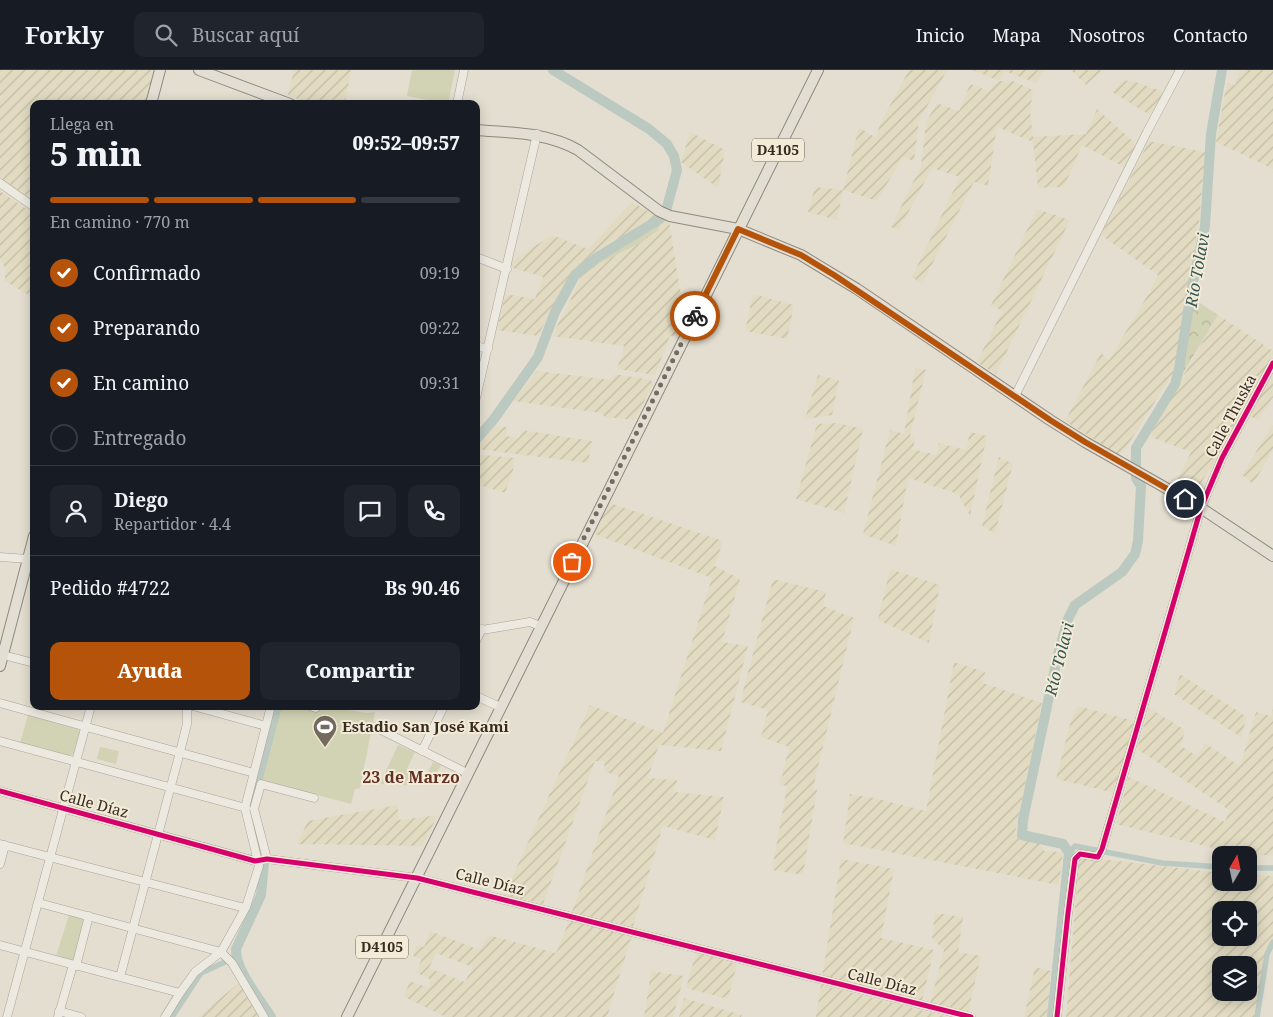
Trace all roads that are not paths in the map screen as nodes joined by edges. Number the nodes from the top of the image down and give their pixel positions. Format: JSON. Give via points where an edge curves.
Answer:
{"nodes":[{"id":1,"x":160,"y":70,"type":"edge"},
{"id":2,"x":464,"y":70,"type":"edge"},
{"id":3,"x":818,"y":70,"type":"edge"},
{"id":4,"x":1180,"y":70,"type":"edge"},
{"id":5,"x":205,"y":71,"type":"edge"},
{"id":6,"x":152,"y":100,"type":"edge"},
{"id":7,"x":280,"y":100,"type":"edge"},
{"id":8,"x":458,"y":100,"type":"edge"},
{"id":9,"x":480,"y":130,"type":"edge"},
{"id":10,"x":537,"y":134,"type":"junction"},
{"id":11,"x":0,"y":182,"type":"edge"},
{"id":12,"x":30,"y":204,"type":"edge"},
{"id":13,"x":738,"y":229,"type":"junction"},
{"id":14,"x":480,"y":259,"type":"edge"},
{"id":15,"x":506,"y":269,"type":"junction"},
{"id":16,"x":480,"y":347,"type":"edge"},
{"id":17,"x":488,"y":349,"type":"junction"},
{"id":18,"x":1273,"y":363,"type":"edge"},
{"id":19,"x":480,"y":377,"type":"edge"},
{"id":20,"x":1015,"y":396,"type":"junction"},
{"id":21,"x":1201,"y":508,"type":"junction"},
{"id":22,"x":1273,"y":556,"type":"edge"},
{"id":23,"x":0,"y":557,"type":"edge"},
{"id":24,"x":29,"y":565,"type":"edge"},
{"id":25,"x":540,"y":626,"type":"junction"},
{"id":26,"x":480,"y":630,"type":"edge"},
{"id":27,"x":3,"y":655,"type":"junction"},
{"id":28,"x":30,"y":662,"type":"edge"},
{"id":29,"x":0,"y":666,"type":"edge"},
{"id":30,"x":480,"y":698,"type":"edge"},
{"id":31,"x":0,"y":704,"type":"edge"},
{"id":32,"x":500,"y":707,"type":"junction"},
{"id":33,"x":90,"y":710,"type":"edge"},
{"id":34,"x":187,"y":710,"type":"edge"},
{"id":35,"x":222,"y":710,"type":"edge"},
{"id":36,"x":270,"y":710,"type":"edge"},
{"id":37,"x":441,"y":710,"type":"edge"},
{"id":38,"x":85,"y":726,"type":"junction"},
{"id":39,"x":266,"y":726,"type":"junction"},
{"id":40,"x":375,"y":727,"type":"dead end"},
{"id":41,"x":0,"y":741,"type":"edge"},
{"id":42,"x":422,"y":751,"type":"junction"},
{"id":43,"x":180,"y":752,"type":"junction"},
{"id":44,"x":75,"y":762,"type":"junction"},
{"id":45,"x":254,"y":773,"type":"junction"},
{"id":46,"x":467,"y":773,"type":"junction"},
{"id":47,"x":170,"y":788,"type":"junction"},
{"id":48,"x":0,"y":791,"type":"edge"},
{"id":49,"x":314,"y":798,"type":"dead end"},
{"id":50,"x":246,"y":808,"type":"junction"},
{"id":51,"x":63,"y":809,"type":"junction"},
{"id":52,"x":158,"y":835,"type":"junction"},
{"id":53,"x":3,"y":845,"type":"edge"},
{"id":54,"x":51,"y":857,"type":"junction"},
{"id":55,"x":263,"y":859,"type":"junction"},
{"id":56,"x":0,"y":864,"type":"edge"},
{"id":57,"x":417,"y":878,"type":"junction"},
{"id":58,"x":145,"y":882,"type":"junction"},
{"id":59,"x":39,"y":903,"type":"junction"},
{"id":60,"x":245,"y":908,"type":"junction"},
{"id":61,"x":89,"y":916,"type":"junction"},
{"id":62,"x":133,"y":928,"type":"junction"},
{"id":63,"x":0,"y":945,"type":"edge"},
{"id":64,"x":26,"y":952,"type":"junction"},
{"id":65,"x":221,"y":952,"type":"junction"},
{"id":66,"x":74,"y":965,"type":"junction"},
{"id":67,"x":120,"y":977,"type":"junction"},
{"id":68,"x":180,"y":992,"type":"junction"},
{"id":69,"x":59,"y":1014,"type":"edge"},
{"id":70,"x":7,"y":1017,"type":"edge"},
{"id":71,"x":81,"y":1017,"type":"edge"},
{"id":72,"x":165,"y":1017,"type":"edge"},
{"id":73,"x":264,"y":1017,"type":"edge"},
{"id":74,"x":347,"y":1017,"type":"edge"},
{"id":75,"x":971,"y":1017,"type":"edge"},
{"id":76,"x":1057,"y":1017,"type":"edge"}],
"edges":[{"from":1,"to":6,"type":"main road"},
{"from":2,"to":8,"type":"street"},
{"from":3,"to":13,"type":"main road","number":"D4105"},
{"from":4,"to":20,"type":"street"},
{"from":5,"to":7,"type":"main road"},
{"from":9,"to":10,"type":"main road"},
{"from":10,"to":13,"type":"main road","via":[[578,150],[659,211]]},
{"from":10,"to":15,"type":"street"},
{"from":11,"to":12,"type":"street"},
{"from":13,"to":20,"type":"main road","via":[[801,255]]},
{"from":13,"to":25,"type":"main road","number":"D4105"},
{"from":14,"to":15,"type":"street"},
{"from":15,"to":17,"type":"street"},
{"from":16,"to":17,"type":"street"},
{"from":17,"to":19,"type":"street"},
{"from":18,"to":21,"type":"street","name":"Calle Thuska","via":[[1222,458]]},
{"from":20,"to":21,"type":"main road","via":[[1085,442]]},
{"from":21,"to":22,"type":"main road"},
{"from":21,"to":76,"type":"street","name":"Calle Thuska","via":[[1101,852],[1098,857],[1080,854],[1075,859],[1062,930]]},
{"from":23,"to":24,"type":"street"},
{"from":24,"to":27,"type":"main road"},
{"from":25,"to":26,"type":"street","via":[[530,622]]},
{"from":25,"to":32,"type":"main road","number":"D4105"},
{"from":27,"to":28,"type":"street"},
{"from":27,"to":29,"type":"main road"},
{"from":30,"to":32,"type":"street"},
{"from":31,"to":38,"type":"street"},
{"from":32,"to":46,"type":"main road","number":"D4105"},
{"from":33,"to":38,"type":"street"},
{"from":34,"to":43,"type":"street"},
{"from":35,"to":39,"type":"street"},
{"from":36,"to":39,"type":"street"},
{"from":37,"to":42,"type":"street"},
{"from":38,"to":43,"type":"street"},
{"from":38,"to":44,"type":"street"},
{"from":39,"to":45,"type":"street"},
{"from":40,"to":42,"type":"street"},
{"from":41,"to":44,"type":"street"},
{"from":42,"to":46,"type":"street"},
{"from":43,"to":45,"type":"street"},
{"from":43,"to":47,"type":"street"},
{"from":44,"to":47,"type":"street"},
{"from":44,"to":51,"type":"street"},
{"from":45,"to":50,"type":"street"},
{"from":46,"to":57,"type":"main road","number":"D4105"},
{"from":47,"to":50,"type":"street"},
{"from":47,"to":52,"type":"street"},
{"from":48,"to":51,"type":"street","name":"Calle Díaz"},
{"from":49,"to":55,"type":"street","via":[[262,784],[254,809]]},
{"from":50,"to":55,"type":"street"},
{"from":51,"to":52,"type":"street","name":"Calle Díaz"},
{"from":51,"to":54,"type":"street"},
{"from":52,"to":55,"type":"street","name":"Calle Díaz","via":[[255,861]]},
{"from":52,"to":58,"type":"street"},
{"from":53,"to":54,"type":"street"},
{"from":53,"to":56,"type":"street"},
{"from":54,"to":58,"type":"street"},
{"from":54,"to":59,"type":"street"},
{"from":55,"to":57,"type":"street","name":"Calle Díaz"},
{"from":55,"to":60,"type":"street"},
{"from":57,"to":74,"type":"main road","number":"D4105"},
{"from":57,"to":75,"type":"street","name":"Calle Díaz"},
{"from":58,"to":60,"type":"street"},
{"from":58,"to":62,"type":"street"},
{"from":59,"to":61,"type":"street"},
{"from":59,"to":64,"type":"street"},
{"from":60,"to":65,"type":"street"},
{"from":61,"to":62,"type":"street"},
{"from":61,"to":66,"type":"street"},
{"from":62,"to":65,"type":"street"},
{"from":62,"to":67,"type":"street"},
{"from":63,"to":64,"type":"street"},
{"from":64,"to":66,"type":"street"},
{"from":64,"to":70,"type":"street"},
{"from":65,"to":68,"type":"street","via":[[195,972]]},
{"from":65,"to":73,"type":"street","via":[[232,963]]},
{"from":66,"to":67,"type":"street"},
{"from":66,"to":69,"type":"street"},
{"from":67,"to":68,"type":"street"},
{"from":68,"to":72,"type":"street"},
{"from":69,"to":71,"type":"street"}]}
